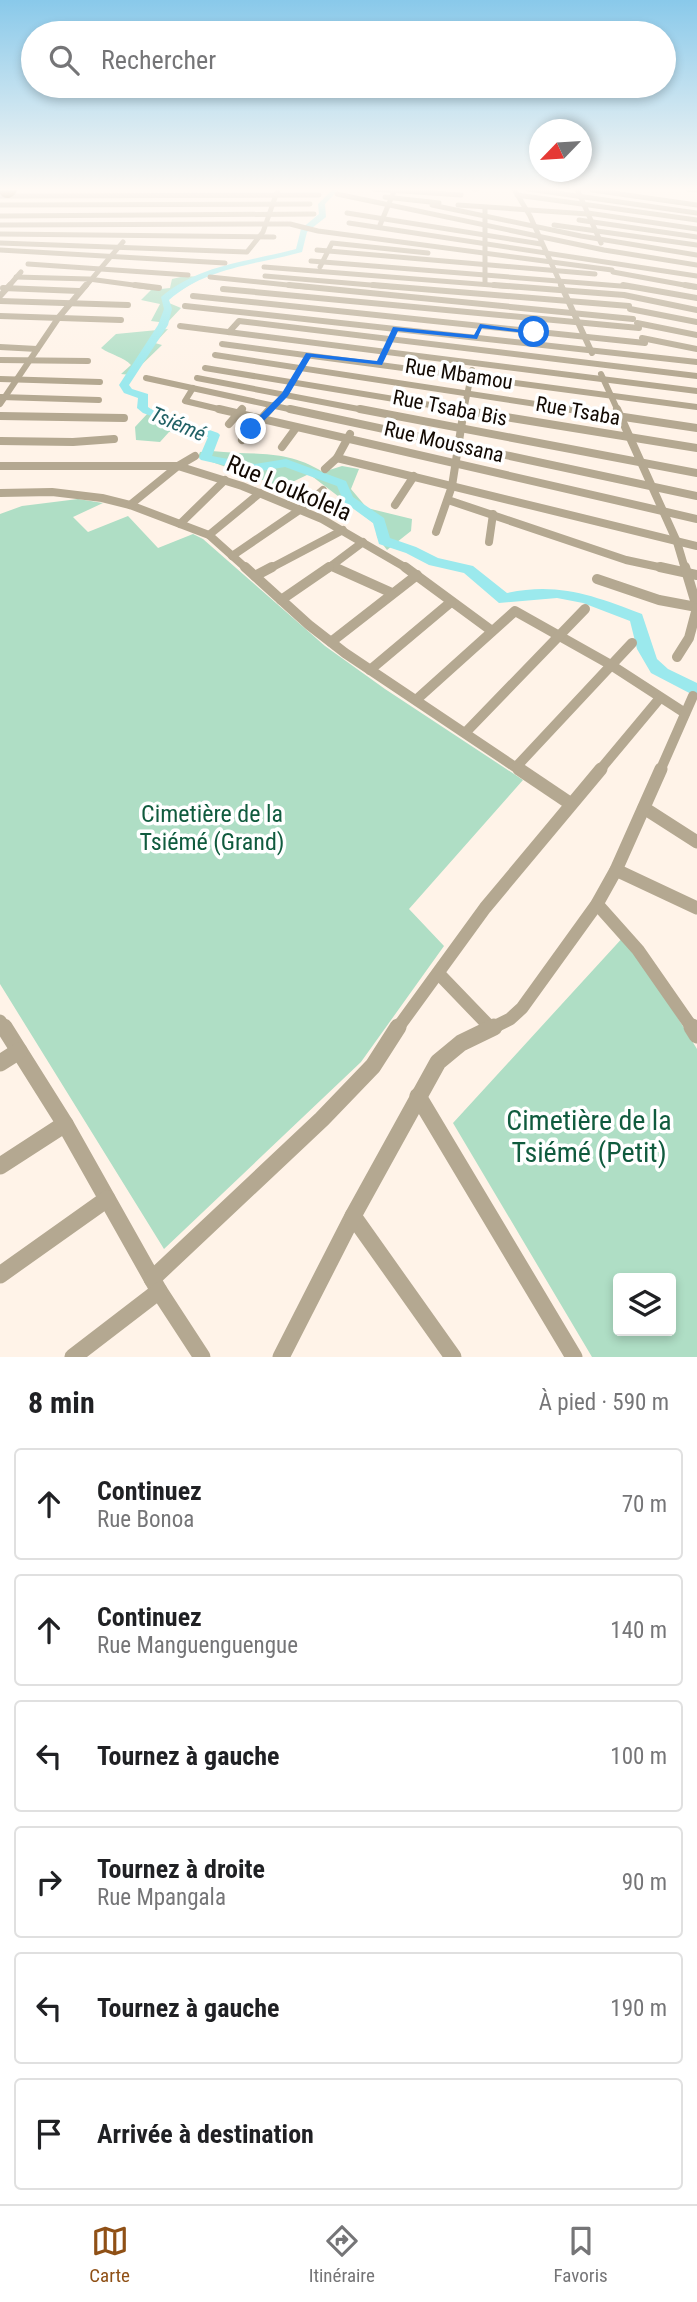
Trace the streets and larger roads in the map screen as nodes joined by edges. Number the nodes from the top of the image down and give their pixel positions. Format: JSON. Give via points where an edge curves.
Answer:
{"nodes":[{"id":1,"x":34,"y":252,"type":"edge"},
{"id":2,"x":39,"y":252,"type":"edge"},
{"id":3,"x":115,"y":252,"type":"edge"},
{"id":4,"x":328,"y":252,"type":"edge"},
{"id":5,"x":331,"y":252,"type":"edge"},
{"id":6,"x":363,"y":252,"type":"edge"},
{"id":7,"x":422,"y":252,"type":"edge"},
{"id":8,"x":467,"y":252,"type":"edge"},
{"id":9,"x":486,"y":252,"type":"edge"},
{"id":10,"x":488,"y":252,"type":"edge"},
{"id":11,"x":545,"y":252,"type":"edge"},
{"id":12,"x":552,"y":252,"type":"edge"},
{"id":13,"x":594,"y":252,"type":"edge"},
{"id":14,"x":682,"y":252,"type":"edge"},
{"id":15,"x":428,"y":253,"type":"junction"},
{"id":16,"x":687,"y":253,"type":"junction"},
{"id":17,"x":606,"y":255,"type":"junction"},
{"id":18,"x":697,"y":255,"type":"edge"},
{"id":19,"x":362,"y":256,"type":"junction"},
{"id":20,"x":111,"y":257,"type":"junction"},
{"id":21,"x":311,"y":261,"type":"dead end"},
{"id":22,"x":549,"y":261,"type":"junction"},
{"id":23,"x":225,"y":263,"type":"dead end"},
{"id":24,"x":322,"y":263,"type":"junction"},
{"id":25,"x":28,"y":264,"type":"junction"},
{"id":26,"x":694,"y":264,"type":"edge"},
{"id":27,"x":355,"y":265,"type":"junction"},
{"id":28,"x":486,"y":265,"type":"junction"},
{"id":29,"x":264,"y":267,"type":"dead end"},
{"id":30,"x":100,"y":269,"type":"junction"},
{"id":31,"x":422,"y":270,"type":"junction"},
{"id":32,"x":554,"y":271,"type":"junction"},
{"id":33,"x":317,"y":272,"type":"junction"},
{"id":34,"x":231,"y":273,"type":"dead end"},
{"id":35,"x":614,"y":273,"type":"junction"},
{"id":36,"x":188,"y":275,"type":"dead end"},
{"id":37,"x":348,"y":275,"type":"junction"},
{"id":38,"x":486,"y":275,"type":"junction"},
{"id":39,"x":16,"y":277,"type":"junction"},
{"id":40,"x":210,"y":277,"type":"dead end"},
{"id":41,"x":696,"y":277,"type":"edge"},
{"id":42,"x":89,"y":279,"type":"junction"},
{"id":43,"x":418,"y":280,"type":"junction"},
{"id":44,"x":559,"y":280,"type":"junction"},
{"id":45,"x":345,"y":283,"type":"junction"},
{"id":46,"x":311,"y":284,"type":"junction"},
{"id":47,"x":618,"y":284,"type":"junction"},
{"id":48,"x":485,"y":285,"type":"junction"},
{"id":49,"x":697,"y":287,"type":"edge"},
{"id":50,"x":4,"y":288,"type":"edge"},
{"id":51,"x":159,"y":288,"type":"dead end"},
{"id":52,"x":414,"y":288,"type":"junction"},
{"id":53,"x":223,"y":289,"type":"dead end"},
{"id":54,"x":79,"y":291,"type":"junction"},
{"id":55,"x":342,"y":291,"type":"junction"},
{"id":56,"x":563,"y":291,"type":"junction"},
{"id":57,"x":484,"y":295,"type":"junction"},
{"id":58,"x":624,"y":295,"type":"junction"},
{"id":59,"x":193,"y":296,"type":"dead end"},
{"id":60,"x":305,"y":298,"type":"junction"},
{"id":61,"x":410,"y":298,"type":"junction"},
{"id":62,"x":697,"y":298,"type":"edge"},
{"id":63,"x":0,"y":299,"type":"edge"},
{"id":64,"x":336,"y":301,"type":"junction"},
{"id":65,"x":72,"y":302,"type":"junction"},
{"id":66,"x":569,"y":302,"type":"junction"},
{"id":67,"x":128,"y":305,"type":"dead end"},
{"id":68,"x":484,"y":305,"type":"junction"},
{"id":69,"x":185,"y":306,"type":"dead end"},
{"id":70,"x":301,"y":307,"type":"junction"},
{"id":71,"x":405,"y":307,"type":"junction"},
{"id":72,"x":629,"y":307,"type":"junction"},
{"id":73,"x":331,"y":310,"type":"junction"},
{"id":74,"x":697,"y":310,"type":"edge"},
{"id":75,"x":573,"y":313,"type":"junction"},
{"id":76,"x":483,"y":315,"type":"junction"},
{"id":77,"x":0,"y":316,"type":"edge"},
{"id":78,"x":59,"y":317,"type":"junction"},
{"id":79,"x":401,"y":317,"type":"junction"},
{"id":80,"x":296,"y":318,"type":"junction"},
{"id":81,"x":121,"y":320,"type":"dead end"},
{"id":82,"x":324,"y":321,"type":"junction"},
{"id":83,"x":697,"y":322,"type":"edge"},
{"id":84,"x":577,"y":323,"type":"junction"},
{"id":85,"x":636,"y":323,"type":"junction"},
{"id":86,"x":180,"y":326,"type":"dead end"},
{"id":87,"x":480,"y":326,"type":"junction"},
{"id":88,"x":292,"y":328,"type":"junction"},
{"id":89,"x":396,"y":328,"type":"junction"},
{"id":90,"x":319,"y":330,"type":"junction"},
{"id":91,"x":231,"y":332,"type":"junction"},
{"id":92,"x":697,"y":335,"type":"edge"},
{"id":93,"x":477,"y":337,"type":"junction"},
{"id":94,"x":585,"y":337,"type":"junction"},
{"id":95,"x":287,"y":339,"type":"junction"},
{"id":96,"x":391,"y":340,"type":"junction"},
{"id":97,"x":643,"y":340,"type":"junction"},
{"id":98,"x":314,"y":342,"type":"junction"},
{"id":99,"x":222,"y":345,"type":"junction"},
{"id":100,"x":0,"y":347,"type":"edge"},
{"id":101,"x":37,"y":349,"type":"junction"},
{"id":102,"x":476,"y":349,"type":"junction"},
{"id":103,"x":697,"y":349,"type":"edge"},
{"id":104,"x":590,"y":350,"type":"junction"},
{"id":105,"x":280,"y":351,"type":"junction"},
{"id":106,"x":386,"y":351,"type":"junction"},
{"id":107,"x":215,"y":355,"type":"junction"},
{"id":108,"x":309,"y":355,"type":"junction"},
{"id":109,"x":649,"y":356,"type":"junction"},
{"id":110,"x":0,"y":360,"type":"edge"},
{"id":111,"x":29,"y":360,"type":"junction"},
{"id":112,"x":88,"y":360,"type":"dead end"},
{"id":113,"x":697,"y":362,"type":"edge"},
{"id":114,"x":273,"y":363,"type":"junction"},
{"id":115,"x":380,"y":363,"type":"junction"},
{"id":116,"x":473,"y":363,"type":"junction"},
{"id":117,"x":597,"y":364,"type":"junction"},
{"id":118,"x":301,"y":367,"type":"junction"},
{"id":119,"x":205,"y":369,"type":"junction"},
{"id":120,"x":471,"y":375,"type":"junction"},
{"id":121,"x":697,"y":376,"type":"edge"},
{"id":122,"x":146,"y":378,"type":"dead end"},
{"id":123,"x":197,"y":378,"type":"junction"},
{"id":124,"x":267,"y":378,"type":"junction"},
{"id":125,"x":0,"y":379,"type":"edge"},
{"id":126,"x":17,"y":379,"type":"junction"},
{"id":127,"x":373,"y":379,"type":"junction"},
{"id":128,"x":603,"y":379,"type":"junction"},
{"id":129,"x":100,"y":382,"type":"dead end"},
{"id":130,"x":293,"y":382,"type":"junction"},
{"id":131,"x":192,"y":387,"type":"junction"},
{"id":132,"x":259,"y":390,"type":"junction"},
{"id":133,"x":697,"y":391,"type":"edge"},
{"id":134,"x":366,"y":393,"type":"junction"},
{"id":135,"x":467,"y":394,"type":"junction"},
{"id":136,"x":285,"y":395,"type":"junction"},
{"id":137,"x":611,"y":397,"type":"junction"},
{"id":138,"x":1,"y":399,"type":"edge"},
{"id":139,"x":99,"y":400,"type":"dead end"},
{"id":140,"x":250,"y":401,"type":"junction"},
{"id":141,"x":275,"y":406,"type":"junction"},
{"id":142,"x":697,"y":407,"type":"edge"},
{"id":143,"x":360,"y":409,"type":"junction"},
{"id":144,"x":464,"y":409,"type":"junction"},
{"id":145,"x":239,"y":413,"type":"junction"},
{"id":146,"x":0,"y":416,"type":"edge"},
{"id":147,"x":621,"y":417,"type":"junction"},
{"id":148,"x":124,"y":418,"type":"dead end"},
{"id":149,"x":262,"y":418,"type":"junction"},
{"id":150,"x":229,"y":424,"type":"dead end"},
{"id":151,"x":353,"y":424,"type":"junction"},
{"id":152,"x":461,"y":427,"type":"junction"},
{"id":153,"x":296,"y":428,"type":"junction"},
{"id":154,"x":697,"y":428,"type":"edge"},
{"id":155,"x":349,"y":438,"type":"junction"},
{"id":156,"x":629,"y":438,"type":"junction"},
{"id":157,"x":114,"y":439,"type":"dead end"},
{"id":158,"x":242,"y":440,"type":"dead end"},
{"id":159,"x":0,"y":441,"type":"edge"},
{"id":160,"x":458,"y":444,"type":"junction"},
{"id":161,"x":282,"y":447,"type":"dead end"},
{"id":162,"x":697,"y":448,"type":"edge"},
{"id":163,"x":195,"y":456,"type":"dead end"},
{"id":164,"x":337,"y":458,"type":"junction"},
{"id":165,"x":454,"y":462,"type":"junction"},
{"id":166,"x":641,"y":462,"type":"junction"},
{"id":167,"x":0,"y":466,"type":"edge"},
{"id":168,"x":178,"y":467,"type":"junction"},
{"id":169,"x":325,"y":468,"type":"dead end"},
{"id":170,"x":697,"y":473,"type":"edge"},
{"id":171,"x":414,"y":476,"type":"junction"},
{"id":172,"x":225,"y":480,"type":"junction"},
{"id":173,"x":452,"y":486,"type":"junction"},
{"id":174,"x":651,"y":487,"type":"junction"},
{"id":175,"x":323,"y":490,"type":"dead end"},
{"id":176,"x":0,"y":493,"type":"edge"},
{"id":177,"x":260,"y":493,"type":"junction"},
{"id":178,"x":697,"y":496,"type":"edge"},
{"id":179,"x":448,"y":500,"type":"junction"},
{"id":180,"x":130,"y":505,"type":"junction"},
{"id":181,"x":395,"y":505,"type":"dead end"},
{"id":182,"x":301,"y":509,"type":"junction"},
{"id":183,"x":662,"y":512,"type":"junction"},
{"id":184,"x":493,"y":514,"type":"junction"},
{"id":185,"x":697,"y":519,"type":"edge"},
{"id":186,"x":180,"y":524,"type":"junction"},
{"id":187,"x":343,"y":530,"type":"junction"},
{"id":188,"x":436,"y":532,"type":"dead end"},
{"id":189,"x":209,"y":535,"type":"junction"},
{"id":190,"x":363,"y":542,"type":"junction"},
{"id":191,"x":489,"y":542,"type":"dead end"},
{"id":192,"x":677,"y":542,"type":"junction"},
{"id":193,"x":697,"y":546,"type":"edge"},
{"id":194,"x":232,"y":556,"type":"junction"},
{"id":195,"x":331,"y":566,"type":"junction"},
{"id":196,"x":693,"y":574,"type":"edge"},
{"id":197,"x":416,"y":575,"type":"junction"},
{"id":198,"x":255,"y":576,"type":"junction"},
{"id":199,"x":597,"y":579,"type":"dead end"},
{"id":200,"x":392,"y":593,"type":"junction"},
{"id":201,"x":281,"y":600,"type":"junction"},
{"id":202,"x":451,"y":602,"type":"junction"},
{"id":203,"x":697,"y":607,"type":"edge"},
{"id":204,"x":585,"y":609,"type":"dead end"},
{"id":205,"x":492,"y":631,"type":"junction"},
{"id":206,"x":559,"y":637,"type":"junction"},
{"id":207,"x":331,"y":642,"type":"junction"},
{"id":208,"x":632,"y":643,"type":"dead end"},
{"id":209,"x":677,"y":657,"type":"dead end"},
{"id":210,"x":611,"y":665,"type":"junction"},
{"id":211,"x":370,"y":670,"type":"junction"},
{"id":212,"x":693,"y":696,"type":"dead end"},
{"id":213,"x":660,"y":698,"type":"junction"},
{"id":214,"x":416,"y":700,"type":"junction"},
{"id":215,"x":685,"y":713,"type":"junction"},
{"id":216,"x":467,"y":732,"type":"junction"},
{"id":217,"x":517,"y":766,"type":"junction"},
{"id":218,"x":571,"y":804,"type":"junction"},
{"id":219,"x":644,"y":808,"type":"junction"},
{"id":220,"x":697,"y":842,"type":"edge"},
{"id":221,"x":616,"y":870,"type":"junction"},
{"id":222,"x":597,"y":904,"type":"junction"},
{"id":223,"x":697,"y":908,"type":"edge"},
{"id":224,"x":439,"y":974,"type":"junction"},
{"id":225,"x":0,"y":1021,"type":"edge"},
{"id":226,"x":491,"y":1028,"type":"junction"},
{"id":227,"x":697,"y":1035,"type":"edge"},
{"id":228,"x":19,"y":1051,"type":"junction"},
{"id":229,"x":0,"y":1063,"type":"edge"},
{"id":230,"x":418,"y":1096,"type":"junction"},
{"id":231,"x":65,"y":1124,"type":"junction"},
{"id":232,"x":0,"y":1166,"type":"edge"},
{"id":233,"x":107,"y":1199,"type":"junction"},
{"id":234,"x":353,"y":1216,"type":"junction"},
{"id":235,"x":0,"y":1275,"type":"edge"},
{"id":236,"x":155,"y":1285,"type":"junction"},
{"id":237,"x":74,"y":1357,"type":"edge"},
{"id":238,"x":202,"y":1357,"type":"edge"},
{"id":239,"x":281,"y":1357,"type":"edge"},
{"id":240,"x":453,"y":1357,"type":"edge"},
{"id":241,"x":575,"y":1357,"type":"edge"}],
"edges":[{"from":1,"to":25,"type":"street"},
{"from":2,"to":20,"type":"street"},
{"from":3,"to":20,"type":"street"},
{"from":4,"to":24,"type":"street"},
{"from":5,"to":19,"type":"street"},
{"from":6,"to":19,"type":"street"},
{"from":7,"to":15,"type":"street"},
{"from":8,"to":15,"type":"street"},
{"from":9,"to":28,"type":"street"},
{"from":10,"to":22,"type":"street"},
{"from":11,"to":22,"type":"street"},
{"from":12,"to":17,"type":"street"},
{"from":13,"to":17,"type":"street"},
{"from":14,"to":16,"type":"street"},
{"from":15,"to":19,"type":"street"},
{"from":15,"to":28,"type":"street"},
{"from":15,"to":31,"type":"street"},
{"from":16,"to":18,"type":"street"},
{"from":16,"to":26,"type":"street"},
{"from":17,"to":26,"type":"street"},
{"from":17,"to":35,"type":"street"},
{"from":17,"to":41,"type":"street"},
{"from":19,"to":27,"type":"street"},
{"from":20,"to":23,"type":"street"},
{"from":20,"to":30,"type":"street"},
{"from":21,"to":24,"type":"street"},
{"from":22,"to":32,"type":"street"},
{"from":22,"to":35,"type":"street"},
{"from":24,"to":27,"type":"street"},
{"from":24,"to":33,"type":"street"},
{"from":25,"to":30,"type":"street"},
{"from":25,"to":39,"type":"street"},
{"from":26,"to":41,"type":"street"},
{"from":27,"to":31,"type":"street"},
{"from":27,"to":37,"type":"street"},
{"from":28,"to":32,"type":"street"},
{"from":28,"to":38,"type":"street"},
{"from":29,"to":33,"type":"street"},
{"from":30,"to":36,"type":"street"},
{"from":30,"to":42,"type":"street"},
{"from":31,"to":38,"type":"street"},
{"from":31,"to":43,"type":"street"},
{"from":32,"to":35,"type":"street"},
{"from":32,"to":44,"type":"street"},
{"from":33,"to":37,"type":"street"},
{"from":33,"to":46,"type":"street"},
{"from":34,"to":46,"type":"street"},
{"from":35,"to":47,"type":"street"},
{"from":35,"to":49,"type":"street"},
{"from":37,"to":43,"type":"street"},
{"from":37,"to":45,"type":"street"},
{"from":38,"to":44,"type":"street"},
{"from":38,"to":48,"type":"street"},
{"from":39,"to":42,"type":"street"},
{"from":39,"to":50,"type":"street"},
{"from":40,"to":46,"type":"street"},
{"from":42,"to":51,"type":"street"},
{"from":42,"to":54,"type":"street"},
{"from":43,"to":48,"type":"street"},
{"from":43,"to":52,"type":"street"},
{"from":44,"to":47,"type":"street"},
{"from":44,"to":56,"type":"street"},
{"from":45,"to":46,"type":"street"},
{"from":45,"to":52,"type":"street"},
{"from":45,"to":55,"type":"street"},
{"from":46,"to":55,"type":"street"},
{"from":46,"to":60,"type":"street"},
{"from":47,"to":58,"type":"street"},
{"from":47,"to":62,"type":"street"},
{"from":48,"to":56,"type":"street"},
{"from":48,"to":57,"type":"street"},
{"from":50,"to":54,"type":"street"},
{"from":50,"to":63,"type":"street"},
{"from":52,"to":57,"type":"street"},
{"from":52,"to":61,"type":"street"},
{"from":53,"to":60,"type":"street"},
{"from":54,"to":65,"type":"street"},
{"from":55,"to":61,"type":"street"},
{"from":55,"to":64,"type":"street"},
{"from":56,"to":58,"type":"street"},
{"from":56,"to":66,"type":"street"},
{"from":57,"to":66,"type":"street"},
{"from":57,"to":68,"type":"street"},
{"from":58,"to":72,"type":"street"},
{"from":58,"to":74,"type":"street"},
{"from":59,"to":70,"type":"street"},
{"from":60,"to":64,"type":"street"},
{"from":60,"to":70,"type":"street"},
{"from":61,"to":68,"type":"street"},
{"from":61,"to":71,"type":"street"},
{"from":63,"to":65,"type":"street"},
{"from":64,"to":71,"type":"street"},
{"from":64,"to":73,"type":"street"},
{"from":65,"to":67,"type":"street"},
{"from":65,"to":78,"type":"street"},
{"from":66,"to":72,"type":"street"},
{"from":66,"to":75,"type":"street"},
{"from":68,"to":75,"type":"street"},
{"from":68,"to":76,"type":"street"},
{"from":69,"to":80,"type":"street"},
{"from":70,"to":73,"type":"street"},
{"from":70,"to":80,"type":"street"},
{"from":71,"to":76,"type":"street"},
{"from":71,"to":79,"type":"street"},
{"from":72,"to":83,"type":"street"},
{"from":72,"to":85,"type":"street"},
{"from":73,"to":79,"type":"street"},
{"from":73,"to":82,"type":"street"},
{"from":75,"to":84,"type":"street"},
{"from":75,"to":85,"type":"street"},
{"from":76,"to":84,"type":"street"},
{"from":76,"to":87,"type":"street"},
{"from":77,"to":78,"type":"street"},
{"from":78,"to":81,"type":"street"},
{"from":78,"to":101,"type":"street"},
{"from":79,"to":87,"type":"street"},
{"from":79,"to":89,"type":"street"},
{"from":80,"to":82,"type":"street"},
{"from":80,"to":88,"type":"street"},
{"from":82,"to":89,"type":"street"},
{"from":82,"to":90,"type":"street"},
{"from":84,"to":85,"type":"street"},
{"from":84,"to":94,"type":"street"},
{"from":85,"to":92,"type":"street"},
{"from":85,"to":97,"type":"street"},
{"from":86,"to":91,"type":"street"},
{"from":87,"to":93,"type":"street"},
{"from":87,"to":94,"type":"street"},
{"from":88,"to":90,"type":"street"},
{"from":88,"to":91,"type":"street","via":[[239,321]]},
{"from":88,"to":95,"type":"street"},
{"from":89,"to":93,"type":"street"},
{"from":89,"to":96,"type":"street"},
{"from":90,"to":96,"type":"street"},
{"from":90,"to":98,"type":"street"},
{"from":91,"to":95,"type":"street"},
{"from":91,"to":99,"type":"street"},
{"from":93,"to":102,"type":"street"},
{"from":93,"to":104,"type":"street"},
{"from":94,"to":97,"type":"street"},
{"from":94,"to":104,"type":"street"},
{"from":95,"to":98,"type":"street"},
{"from":95,"to":105,"type":"street"},
{"from":96,"to":102,"type":"street"},
{"from":96,"to":106,"type":"street"},
{"from":97,"to":103,"type":"street"},
{"from":97,"to":109,"type":"street"},
{"from":98,"to":106,"type":"street"},
{"from":98,"to":108,"type":"street"},
{"from":99,"to":105,"type":"street"},
{"from":99,"to":107,"type":"street"},
{"from":100,"to":101,"type":"street"},
{"from":101,"to":111,"type":"street"},
{"from":102,"to":116,"type":"street"},
{"from":102,"to":117,"type":"street"},
{"from":104,"to":109,"type":"street"},
{"from":104,"to":117,"type":"street"},
{"from":105,"to":108,"type":"street"},
{"from":105,"to":114,"type":"street"},
{"from":106,"to":115,"type":"street"},
{"from":106,"to":116,"type":"street"},
{"from":107,"to":114,"type":"street","name":"Rue Mbamou"},
{"from":107,"to":119,"type":"street"},
{"from":108,"to":115,"type":"street"},
{"from":108,"to":118,"type":"street"},
{"from":109,"to":113,"type":"street"},
{"from":110,"to":111,"type":"street"},
{"from":111,"to":112,"type":"street"},
{"from":111,"to":126,"type":"street"},
{"from":114,"to":118,"type":"street","name":"Rue Mbamou"},
{"from":114,"to":124,"type":"street"},
{"from":115,"to":120,"type":"street"},
{"from":115,"to":127,"type":"street"},
{"from":116,"to":120,"type":"street"},
{"from":116,"to":128,"type":"street"},
{"from":117,"to":121,"type":"street"},
{"from":117,"to":128,"type":"street"},
{"from":118,"to":127,"type":"street","name":"Rue Mbamou"},
{"from":118,"to":130,"type":"street"},
{"from":119,"to":123,"type":"street"},
{"from":119,"to":124,"type":"street","name":"Rue Tsaba"},
{"from":120,"to":135,"type":"street"},
{"from":120,"to":137,"type":"street"},
{"from":122,"to":131,"type":"street"},
{"from":123,"to":131,"type":"street"},
{"from":123,"to":132,"type":"street","name":"Rue Tsaba Bis"},
{"from":124,"to":130,"type":"street","name":"Rue Tsaba"},
{"from":124,"to":132,"type":"street"},
{"from":125,"to":126,"type":"street"},
{"from":126,"to":129,"type":"street"},
{"from":126,"to":138,"type":"street"},
{"from":127,"to":134,"type":"street"},
{"from":127,"to":135,"type":"street","name":"Rue Mbamou"},
{"from":128,"to":133,"type":"street"},
{"from":128,"to":137,"type":"street"},
{"from":130,"to":134,"type":"street","name":"Rue Tsaba"},
{"from":130,"to":136,"type":"street"},
{"from":131,"to":140,"type":"street"},
{"from":131,"to":145,"type":"street","name":"Rue Moussana","via":[[187,401]]},
{"from":132,"to":136,"type":"street","name":"Rue Tsaba Bis"},
{"from":132,"to":140,"type":"street"},
{"from":134,"to":143,"type":"street"},
{"from":134,"to":144,"type":"street","name":"Rue Tsaba"},
{"from":135,"to":144,"type":"street"},
{"from":135,"to":147,"type":"street","name":"Rue Mbamou"},
{"from":136,"to":141,"type":"street"},
{"from":136,"to":143,"type":"street","name":"Rue Tsaba Bis"},
{"from":137,"to":142,"type":"street"},
{"from":137,"to":147,"type":"street"},
{"from":138,"to":139,"type":"street"},
{"from":140,"to":141,"type":"street"},
{"from":140,"to":145,"type":"street"},
{"from":141,"to":149,"type":"street"},
{"from":141,"to":151,"type":"street"},
{"from":143,"to":151,"type":"street"},
{"from":143,"to":152,"type":"street","name":"Rue Tsaba Bis"},
{"from":144,"to":152,"type":"street"},
{"from":144,"to":156,"type":"street","name":"Rue Tsaba"},
{"from":145,"to":149,"type":"street","name":"Rue Moussana"},
{"from":145,"to":150,"type":"street"},
{"from":146,"to":148,"type":"street"},
{"from":147,"to":154,"type":"street","name":"Rue Mbamou"},
{"from":147,"to":156,"type":"street"},
{"from":149,"to":153,"type":"street","name":"Rue Moussana"},
{"from":149,"to":158,"type":"street"},
{"from":151,"to":155,"type":"street"},
{"from":151,"to":160,"type":"street"},
{"from":152,"to":160,"type":"street"},
{"from":152,"to":166,"type":"street","name":"Rue Tsaba Bis"},
{"from":153,"to":155,"type":"street","name":"Rue Moussana"},
{"from":153,"to":161,"type":"street"},
{"from":155,"to":164,"type":"street"},
{"from":155,"to":165,"type":"street","name":"Rue Moussana"},
{"from":156,"to":162,"type":"street","name":"Rue Tsaba"},
{"from":156,"to":166,"type":"street"},
{"from":157,"to":159,"type":"street"},
{"from":160,"to":165,"type":"street"},
{"from":160,"to":174,"type":"street"},
{"from":163,"to":168,"type":"street"},
{"from":164,"to":169,"type":"street"},
{"from":164,"to":171,"type":"street"},
{"from":165,"to":173,"type":"street"},
{"from":165,"to":183,"type":"street","name":"Rue Moussana"},
{"from":166,"to":170,"type":"street","name":"Rue Tsaba Bis"},
{"from":166,"to":174,"type":"street"},
{"from":167,"to":168,"type":"street","name":"Rue Loukolela"},
{"from":168,"to":172,"type":"street","name":"Rue Loukolela"},
{"from":168,"to":180,"type":"street"},
{"from":171,"to":173,"type":"street"},
{"from":171,"to":181,"type":"street"},
{"from":172,"to":177,"type":"street","name":"Rue Loukolela"},
{"from":172,"to":186,"type":"street"},
{"from":173,"to":179,"type":"street"},
{"from":173,"to":192,"type":"street"},
{"from":174,"to":178,"type":"street"},
{"from":174,"to":183,"type":"street"},
{"from":175,"to":182,"type":"street"},
{"from":176,"to":180,"type":"street","via":[[52,492]]},
{"from":177,"to":182,"type":"street","name":"Rue Loukolela"},
{"from":177,"to":189,"type":"street"},
{"from":179,"to":184,"type":"street"},
{"from":179,"to":188,"type":"street"},
{"from":180,"to":186,"type":"street"},
{"from":182,"to":187,"type":"street","name":"Rue Loukolela"},
{"from":182,"to":194,"type":"street"},
{"from":183,"to":185,"type":"street","name":"Rue Moussana"},
{"from":183,"to":192,"type":"street"},
{"from":184,"to":191,"type":"street"},
{"from":184,"to":196,"type":"street","via":[[625,559]]},
{"from":186,"to":189,"type":"street"},
{"from":187,"to":190,"type":"street","name":"Rue Loukolela"},
{"from":187,"to":198,"type":"street"},
{"from":189,"to":194,"type":"street"},
{"from":190,"to":195,"type":"street"},
{"from":190,"to":197,"type":"street","name":"Rue Loukolela"},
{"from":192,"to":193,"type":"street"},
{"from":192,"to":196,"type":"street"},
{"from":194,"to":198,"type":"street"},
{"from":195,"to":200,"type":"street"},
{"from":195,"to":201,"type":"street"},
{"from":196,"to":203,"type":"street"},
{"from":197,"to":200,"type":"street"},
{"from":197,"to":202,"type":"street","name":"Rue Loukolela"},
{"from":198,"to":201,"type":"street"},
{"from":199,"to":203,"type":"street","via":[[659,600]]},
{"from":200,"to":207,"type":"street"},
{"from":201,"to":207,"type":"street"},
{"from":202,"to":205,"type":"street","name":"Rue Loukolela"},
{"from":202,"to":211,"type":"street"},
{"from":203,"to":209,"type":"street","via":[[689,638]]},
{"from":204,"to":206,"type":"street"},
{"from":205,"to":206,"type":"street","via":[[515,611]]},
{"from":205,"to":214,"type":"street"},
{"from":206,"to":210,"type":"street"},
{"from":206,"to":216,"type":"street"},
{"from":207,"to":211,"type":"street"},
{"from":208,"to":210,"type":"street"},
{"from":210,"to":213,"type":"street"},
{"from":210,"to":217,"type":"street"},
{"from":211,"to":214,"type":"street"},
{"from":212,"to":215,"type":"street"},
{"from":213,"to":215,"type":"street"},
{"from":213,"to":218,"type":"street"},
{"from":214,"to":216,"type":"street"},
{"from":215,"to":219,"type":"street"},
{"from":216,"to":217,"type":"street"},
{"from":217,"to":218,"type":"street"},
{"from":218,"to":224,"type":"street","via":[[485,908]]},
{"from":219,"to":220,"type":"street"},
{"from":219,"to":221,"type":"street"},
{"from":221,"to":222,"type":"street"},
{"from":221,"to":223,"type":"street"},
{"from":222,"to":226,"type":"street","via":[[522,1008]]},
{"from":222,"to":227,"type":"street","via":[[645,956]]},
{"from":224,"to":226,"type":"street"},
{"from":224,"to":236,"type":"street","via":[[350,1093]]},
{"from":225,"to":228,"type":"street"},
{"from":226,"to":230,"type":"street","via":[[447,1053]]},
{"from":228,"to":229,"type":"street"},
{"from":228,"to":231,"type":"street"},
{"from":230,"to":234,"type":"street"},
{"from":230,"to":241,"type":"street"},
{"from":231,"to":232,"type":"street"},
{"from":231,"to":233,"type":"street"},
{"from":233,"to":235,"type":"street"},
{"from":233,"to":236,"type":"street"},
{"from":234,"to":239,"type":"street"},
{"from":234,"to":240,"type":"street"},
{"from":236,"to":237,"type":"street"},
{"from":236,"to":238,"type":"street"}]}
